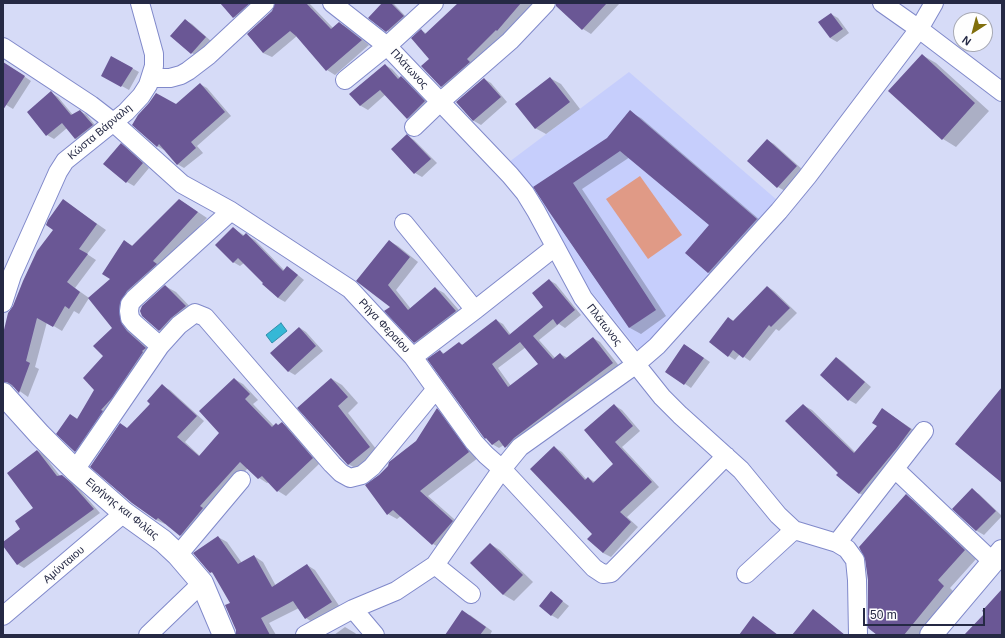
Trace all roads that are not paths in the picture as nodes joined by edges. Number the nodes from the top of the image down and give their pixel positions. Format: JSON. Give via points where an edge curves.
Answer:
{"nodes":[{"id":1,"x":140,"y":3,"type":"edge"},
{"id":2,"x":265,"y":3,"type":"edge"},
{"id":3,"x":332,"y":3,"type":"edge"},
{"id":4,"x":434,"y":3,"type":"edge"},
{"id":5,"x":546,"y":3,"type":"edge"},
{"id":6,"x":882,"y":3,"type":"edge"},
{"id":7,"x":934,"y":3,"type":"edge"},
{"id":8,"x":919,"y":29,"type":"junction"},
{"id":9,"x":387,"y":46,"type":"junction"},
{"id":10,"x":3,"y":47,"type":"edge"},
{"id":11,"x":151,"y":78,"type":"junction"},
{"id":12,"x":345,"y":80,"type":"dead end"},
{"id":13,"x":1002,"y":92,"type":"edge"},
{"id":14,"x":440,"y":102,"type":"junction"},
{"id":15,"x":113,"y":122,"type":"junction"},
{"id":16,"x":414,"y":127,"type":"dead end"},
{"id":17,"x":231,"y":211,"type":"junction"},
{"id":18,"x":404,"y":223,"type":"dead end"},
{"id":19,"x":555,"y":247,"type":"junction"},
{"id":20,"x":3,"y":303,"type":"edge"},
{"id":21,"x":475,"y":310,"type":"junction"},
{"id":22,"x":160,"y":346,"type":"junction"},
{"id":23,"x":413,"y":357,"type":"junction"},
{"id":24,"x":635,"y":365,"type":"junction"},
{"id":25,"x":436,"y":389,"type":"junction"},
{"id":26,"x":3,"y":394,"type":"edge"},
{"id":27,"x":924,"y":432,"type":"dead end"},
{"id":28,"x":726,"y":456,"type":"junction"},
{"id":29,"x":502,"y":469,"type":"junction"},
{"id":30,"x":895,"y":469,"type":"junction"},
{"id":31,"x":75,"y":470,"type":"junction"},
{"id":32,"x":241,"y":480,"type":"dead end"},
{"id":33,"x":124,"y":513,"type":"junction"},
{"id":34,"x":794,"y":530,"type":"junction"},
{"id":35,"x":836,"y":543,"type":"junction"},
{"id":36,"x":178,"y":555,"type":"junction"},
{"id":37,"x":997,"y":556,"type":"edge"},
{"id":38,"x":435,"y":565,"type":"junction"},
{"id":39,"x":746,"y":574,"type":"dead end"},
{"id":40,"x":202,"y":583,"type":"junction"},
{"id":41,"x":471,"y":594,"type":"dead end"},
{"id":42,"x":353,"y":609,"type":"junction"},
{"id":43,"x":3,"y":616,"type":"edge"},
{"id":44,"x":148,"y":635,"type":"edge"},
{"id":45,"x":224,"y":635,"type":"edge"},
{"id":46,"x":305,"y":635,"type":"edge"},
{"id":47,"x":375,"y":635,"type":"edge"},
{"id":48,"x":858,"y":635,"type":"edge"},
{"id":49,"x":931,"y":635,"type":"edge"}],
"edges":[{"from":1,"to":11,"type":"street","name":"Κώστα Βάρναλη","via":[[154,54]]},
{"from":2,"to":11,"type":"street","via":[[188,71],[176,77]]},
{"from":3,"to":9,"type":"street","name":"Πλάτωνος"},
{"from":4,"to":9,"type":"street"},
{"from":5,"to":14,"type":"street","via":[[510,41]]},
{"from":6,"to":8,"type":"street"},
{"from":7,"to":8,"type":"street"},
{"from":8,"to":13,"type":"street"},
{"from":8,"to":24,"type":"street","via":[[807,178],[657,346]]},
{"from":9,"to":12,"type":"street"},
{"from":9,"to":14,"type":"street","name":"Πλάτωνος"},
{"from":10,"to":15,"type":"street","name":"Ρήγα Φεραίου","via":[[64,86]]},
{"from":11,"to":15,"type":"street","name":"Κώστα Βάρναλη","via":[[141,96]]},
{"from":14,"to":16,"type":"street"},
{"from":14,"to":19,"type":"street","name":"Πλάτωνος","via":[[525,193]]},
{"from":15,"to":17,"type":"street","name":"Ρήγα Φεραίου","via":[[182,184]]},
{"from":15,"to":20,"type":"street","name":"Κώστα Βάρναλη","via":[[71,155],[58,172],[12,275]]},
{"from":17,"to":22,"type":"street","via":[[130,304],[130,318]]},
{"from":17,"to":23,"type":"street","name":"Ρήγα Φεραίου","via":[[350,289]]},
{"from":18,"to":21,"type":"street"},
{"from":19,"to":21,"type":"street"},
{"from":19,"to":24,"type":"street","name":"Πλάτωνος","via":[[583,298]]},
{"from":21,"to":23,"type":"street"},
{"from":22,"to":25,"type":"street","via":[[179,325],[195,313],[205,317],[332,464],[350,478],[362,475],[372,467]]},
{"from":22,"to":31,"type":"street"},
{"from":23,"to":25,"type":"street","name":"Ρήγα Φεραίου"},
{"from":24,"to":28,"type":"street","name":"Πλάτωνος","via":[[680,416]]},
{"from":24,"to":29,"type":"street","via":[[520,447]]},
{"from":25,"to":29,"type":"street","name":"Ρήγα Φεραίου","via":[[474,442]]},
{"from":26,"to":31,"type":"street","name":"Ειρήνης και Φιλίας"},
{"from":27,"to":30,"type":"street"},
{"from":28,"to":29,"type":"street","name":"Ρήγα Φεραίου","via":[[612,573],[603,574],[594,568]]},
{"from":28,"to":34,"type":"street","name":"Πλάτωνος"},
{"from":29,"to":38,"type":"street"},
{"from":30,"to":35,"type":"street"},
{"from":30,"to":37,"type":"street"},
{"from":31,"to":33,"type":"street","name":"Ειρήνης και Φιλίας"},
{"from":32,"to":36,"type":"street"},
{"from":33,"to":36,"type":"street","name":"Ειρήνης και Φιλίας"},
{"from":33,"to":43,"type":"street","name":"Αμύνταιου"},
{"from":34,"to":35,"type":"street","name":"Πλάτωνος"},
{"from":34,"to":39,"type":"street"},
{"from":35,"to":48,"type":"street","name":"Πλάτωνος","via":[[847,549],[855,560]]},
{"from":36,"to":40,"type":"street","name":"Ειρήνης και Φιλίας"},
{"from":37,"to":49,"type":"street"},
{"from":38,"to":41,"type":"street"},
{"from":38,"to":42,"type":"street","via":[[396,592]]},
{"from":40,"to":44,"type":"street"},
{"from":40,"to":45,"type":"street","name":"Ειρήνης και Φιλίας"},
{"from":42,"to":46,"type":"street"},
{"from":42,"to":47,"type":"street"}]}
